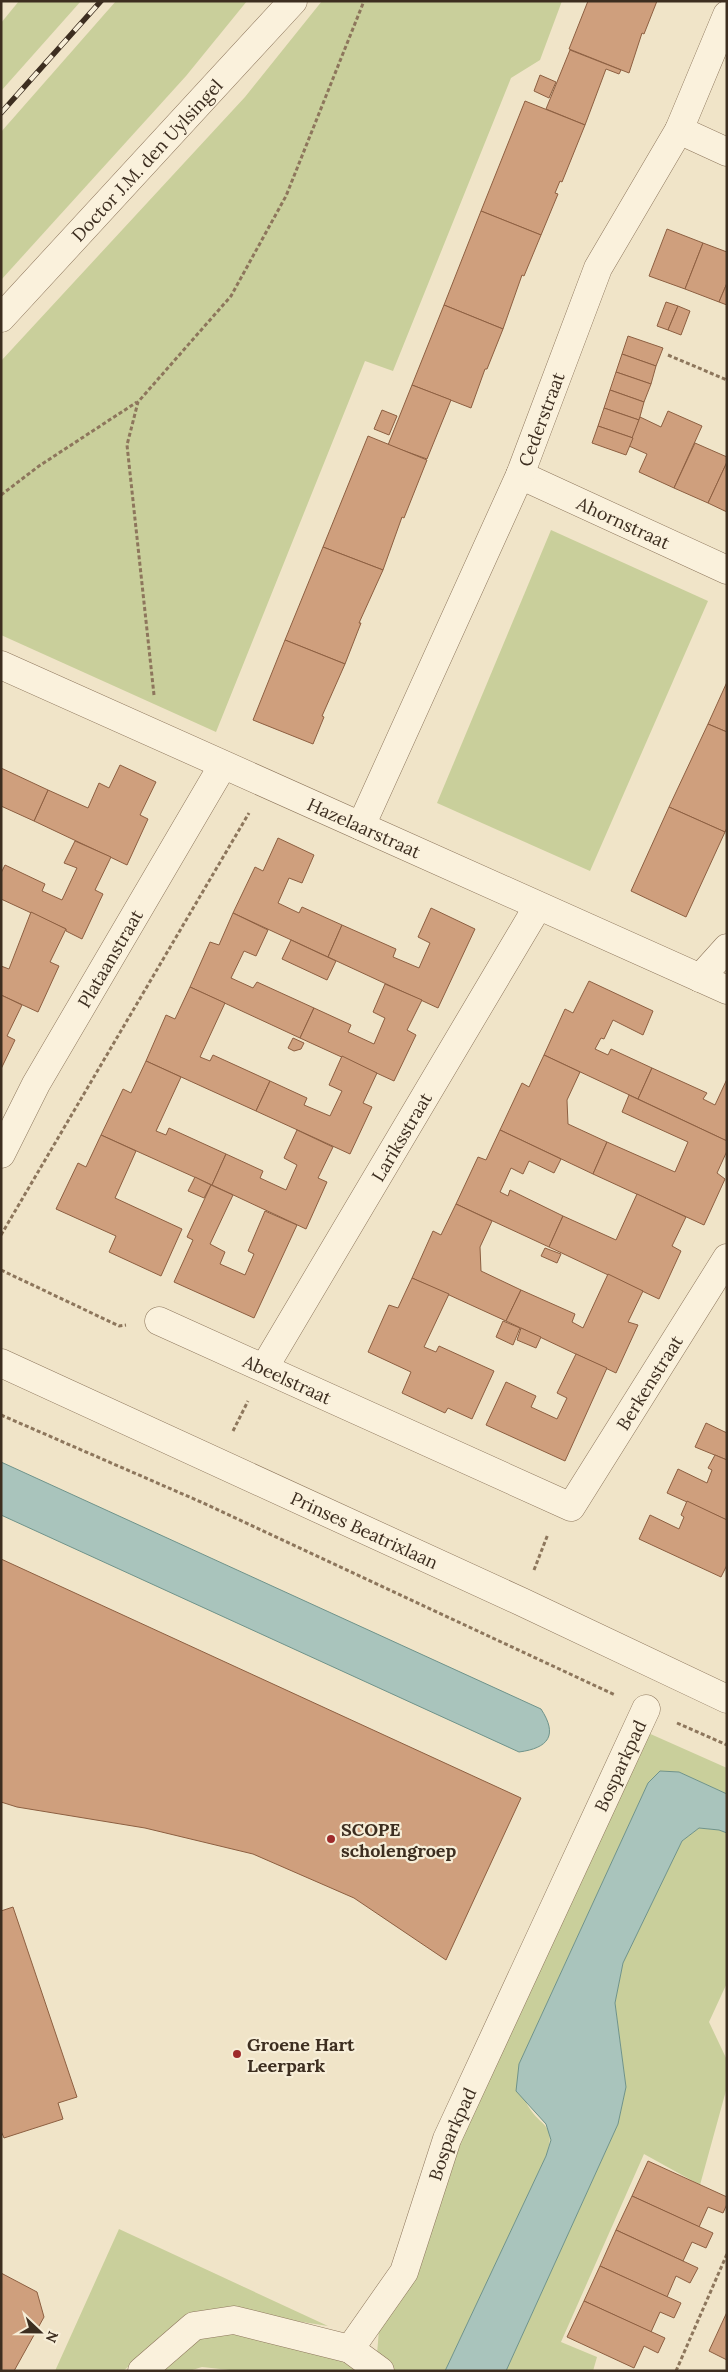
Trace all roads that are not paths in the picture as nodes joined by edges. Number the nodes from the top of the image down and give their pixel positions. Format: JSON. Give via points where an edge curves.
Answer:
{"nodes":[{"id":1,"x":293,"y":1,"type":"edge"},
{"id":2,"x":727,"y":15,"type":"edge"},
{"id":3,"x":680,"y":130,"type":"junction"},
{"id":4,"x":727,"y":152,"type":"edge"},
{"id":5,"x":1,"y":318,"type":"edge"},
{"id":6,"x":520,"y":475,"type":"junction"},
{"id":7,"x":727,"y":570,"type":"edge"},
{"id":8,"x":1,"y":665,"type":"edge"},
{"id":9,"x":222,"y":765,"type":"junction"},
{"id":10,"x":361,"y":826,"type":"junction"},
{"id":11,"x":538,"y":906,"type":"junction"},
{"id":12,"x":727,"y":948,"type":"edge"},
{"id":13,"x":700,"y":978,"type":"junction"},
{"id":14,"x":727,"y":990,"type":"edge"},
{"id":15,"x":1,"y":1154,"type":"edge"},
{"id":16,"x":727,"y":1258,"type":"edge"},
{"id":17,"x":159,"y":1321,"type":"road end"},
{"id":18,"x":1,"y":1363,"type":"edge"},
{"id":19,"x":264,"y":1368,"type":"junction"},
{"id":20,"x":571,"y":1507,"type":"joint"},
{"id":21,"x":727,"y":1699,"type":"edge"},
{"id":22,"x":646,"y":1709,"type":"road end"},
{"id":23,"x":350,"y":2349,"type":"junction"},
{"id":24,"x":142,"y":2371,"type":"edge"},
{"id":25,"x":380,"y":2371,"type":"edge"}],
"edges":[{"from":1,"to":5,"type":"street","name":"Doctor J.M. den Uylsingel"},
{"from":2,"to":3,"type":"street","name":"Cederstraat"},
{"from":3,"to":4,"type":"street"},
{"from":3,"to":6,"type":"street","name":"Cederstraat","via":[[598,268]]},
{"from":6,"to":7,"type":"street","name":"Ahornstraat"},
{"from":6,"to":10,"type":"street","name":"Cederstraat"},
{"from":8,"to":9,"type":"street","name":"Hazelaarstraat"},
{"from":9,"to":10,"type":"street","name":"Hazelaarstraat"},
{"from":9,"to":15,"type":"street","name":"Plataanstraat","via":[[36,1084]]},
{"from":10,"to":11,"type":"street","name":"Hazelaarstraat"},
{"from":11,"to":13,"type":"street","name":"Hazelaarstraat"},
{"from":11,"to":19,"type":"street","name":"Lariksstraat"},
{"from":12,"to":13,"type":"street"},
{"from":13,"to":14,"type":"street","name":"Hazelaarstraat"},
{"from":16,"to":20,"type":"street","name":"Berkenstraat"},
{"from":17,"to":19,"type":"street","name":"Abeelstraat"},
{"from":18,"to":21,"type":"street","name":"Prinses Beatrixlaan"},
{"from":19,"to":20,"type":"street","name":"Abeelstraat"},
{"from":22,"to":23,"type":"street","name":"Bosparkpad","via":[[447,2139],[404,2272]]},
{"from":23,"to":24,"type":"street","via":[[234,2320],[194,2326]]},
{"from":23,"to":25,"type":"street"}]}
